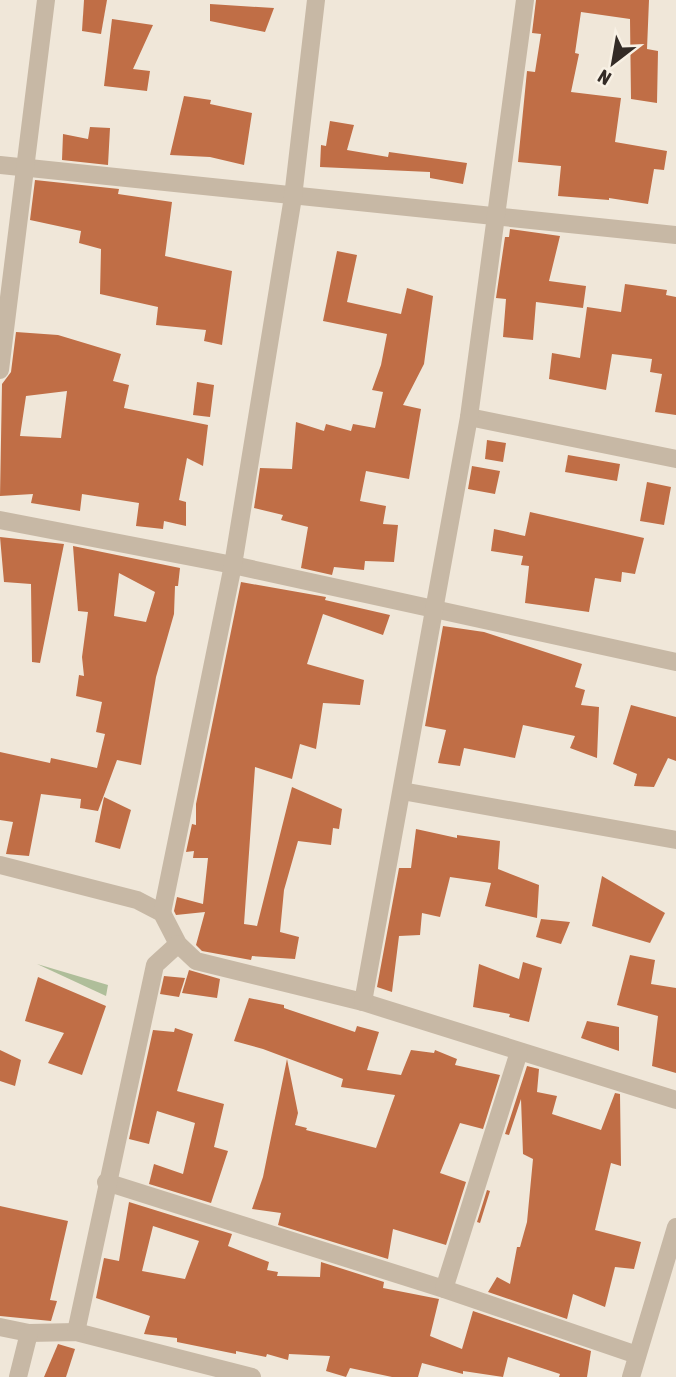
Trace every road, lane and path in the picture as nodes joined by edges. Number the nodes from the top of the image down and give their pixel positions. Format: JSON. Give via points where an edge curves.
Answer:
{"nodes":[{"id":1,"x":46,"y":0,"type":"edge"},
{"id":2,"x":316,"y":0,"type":"edge"},
{"id":3,"x":525,"y":0,"type":"edge"},
{"id":4,"x":0,"y":166,"type":"edge"},
{"id":5,"x":26,"y":169,"type":"junction"},
{"id":6,"x":293,"y":197,"type":"junction"},
{"id":7,"x":498,"y":218,"type":"junction"},
{"id":8,"x":676,"y":235,"type":"edge"},
{"id":9,"x":0,"y":370,"type":"edge"},
{"id":10,"x":469,"y":417,"type":"junction"},
{"id":11,"x":676,"y":459,"type":"edge"},
{"id":12,"x":0,"y":520,"type":"edge"},
{"id":13,"x":233,"y":565,"type":"junction"},
{"id":14,"x":435,"y":611,"type":"junction"},
{"id":15,"x":676,"y":662,"type":"edge"},
{"id":16,"x":402,"y":791,"type":"junction"},
{"id":17,"x":676,"y":840,"type":"edge"},
{"id":18,"x":0,"y":865,"type":"edge"},
{"id":19,"x":162,"y":913,"type":"junction"},
{"id":20,"x":178,"y":944,"type":"junction"},
{"id":21,"x":363,"y":1002,"type":"junction"},
{"id":22,"x":519,"y":1052,"type":"junction"},
{"id":23,"x":676,"y":1100,"type":"edge"},
{"id":24,"x":106,"y":1182,"type":"junction"},
{"id":25,"x":676,"y":1227,"type":"edge"},
{"id":26,"x":444,"y":1289,"type":"junction"},
{"id":27,"x":0,"y":1327,"type":"edge"},
{"id":28,"x":76,"y":1332,"type":"junction"},
{"id":29,"x":29,"y":1333,"type":"junction"},
{"id":30,"x":637,"y":1355,"type":"junction"},
{"id":31,"x":19,"y":1377,"type":"edge"},
{"id":32,"x":252,"y":1377,"type":"edge"},
{"id":33,"x":631,"y":1377,"type":"edge"}],
"edges":[{"from":1,"to":5,"type":"street"},
{"from":2,"to":6,"type":"street"},
{"from":3,"to":7,"type":"street"},
{"from":4,"to":5,"type":"street"},
{"from":5,"to":6,"type":"street"},
{"from":5,"to":9,"type":"street"},
{"from":6,"to":7,"type":"street"},
{"from":6,"to":13,"type":"street"},
{"from":7,"to":8,"type":"street"},
{"from":7,"to":10,"type":"street"},
{"from":10,"to":11,"type":"street"},
{"from":10,"to":14,"type":"street"},
{"from":12,"to":13,"type":"street"},
{"from":13,"to":14,"type":"street"},
{"from":13,"to":19,"type":"street"},
{"from":14,"to":15,"type":"street"},
{"from":14,"to":16,"type":"street"},
{"from":16,"to":17,"type":"street"},
{"from":16,"to":21,"type":"street"},
{"from":18,"to":19,"type":"street","via":[[137,900]]},
{"from":19,"to":20,"type":"street"},
{"from":20,"to":21,"type":"street","via":[[196,961]]},
{"from":20,"to":24,"type":"street","via":[[155,965]]},
{"from":21,"to":22,"type":"street"},
{"from":22,"to":23,"type":"street"},
{"from":22,"to":26,"type":"street"},
{"from":24,"to":26,"type":"street"},
{"from":24,"to":28,"type":"street"},
{"from":25,"to":30,"type":"street"},
{"from":26,"to":30,"type":"street"},
{"from":27,"to":29,"type":"street"},
{"from":28,"to":29,"type":"street"},
{"from":28,"to":32,"type":"street"},
{"from":29,"to":31,"type":"street"},
{"from":30,"to":33,"type":"street"}]}
